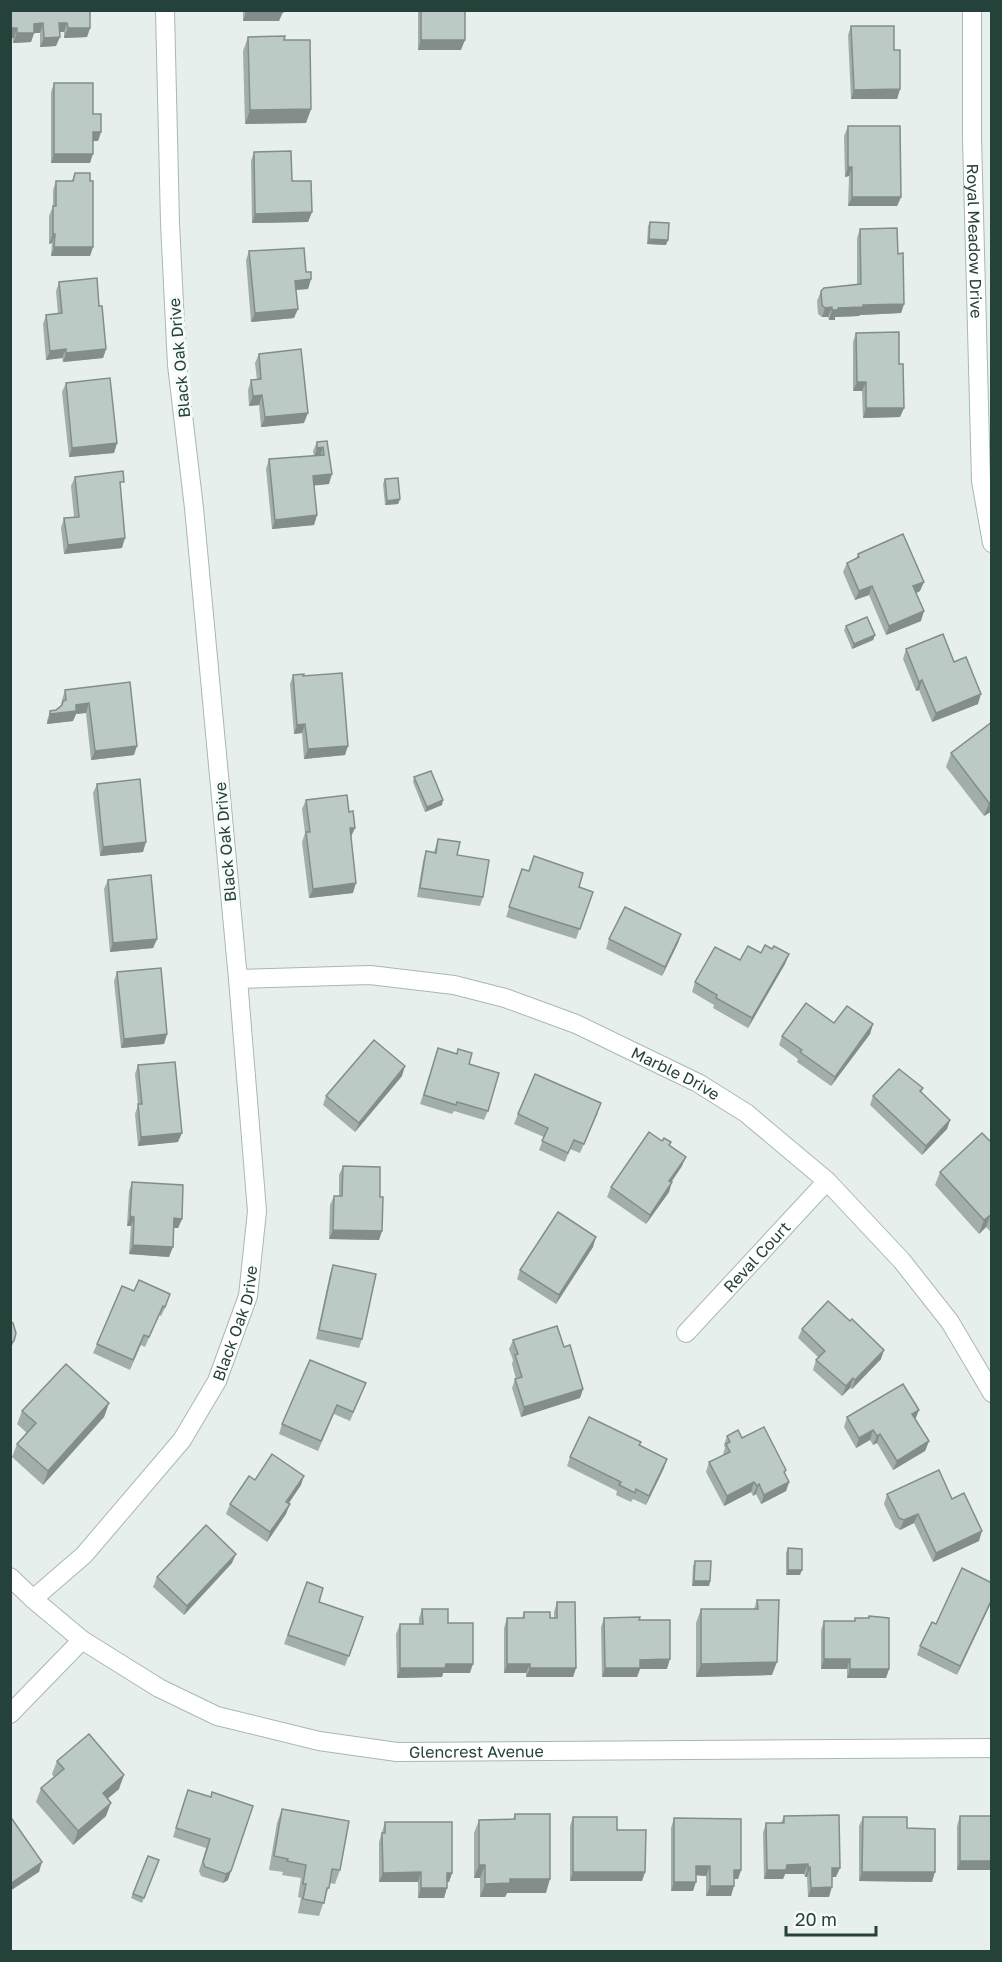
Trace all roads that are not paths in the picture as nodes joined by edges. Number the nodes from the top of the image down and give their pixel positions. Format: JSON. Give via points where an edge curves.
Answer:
{"nodes":[{"id":1,"x":165,"y":10,"type":"edge"},
{"id":2,"x":972,"y":10,"type":"edge"},
{"id":3,"x":986,"y":481,"type":"edge"},
{"id":4,"x":992,"y":543,"type":"edge"},
{"id":5,"x":238,"y":979,"type":"junction"},
{"id":6,"x":826,"y":1181,"type":"junction"},
{"id":7,"x":686,"y":1333,"type":"dead end"},
{"id":8,"x":992,"y":1393,"type":"edge"},
{"id":9,"x":10,"y":1577,"type":"edge"},
{"id":10,"x":33,"y":1599,"type":"junction"},
{"id":11,"x":82,"y":1640,"type":"junction"},
{"id":12,"x":10,"y":1714,"type":"edge"},
{"id":13,"x":992,"y":1748,"type":"edge"}],
"edges":[{"from":1,"to":5,"type":"street","name":"Black Oak Drive","via":[[177,365]]},
{"from":2,"to":3,"type":"street","name":"Royal Meadow Drive","via":[[972,138]]},
{"from":3,"to":4,"type":"street","name":"Royal Meadow Drive"},
{"from":5,"to":6,"type":"street","name":"Marble Drive","via":[[370,975],[454,985],[505,998],[576,1024],[698,1083],[746,1113]]},
{"from":5,"to":10,"type":"street","name":"Black Oak Drive","via":[[257,1211],[248,1296],[217,1382],[182,1440],[84,1555]]},
{"from":6,"to":7,"type":"street","name":"Reval Court"},
{"from":6,"to":8,"type":"street","name":"Marble Drive","via":[[902,1261],[943,1313]]},
{"from":9,"to":10,"type":"street","name":"Glencrest Avenue"},
{"from":10,"to":11,"type":"street","name":"Glencrest Avenue"},
{"from":11,"to":12,"type":"street"},
{"from":11,"to":13,"type":"street","name":"Glencrest Avenue","via":[[159,1688],[217,1716],[319,1741],[398,1752]]}]}
